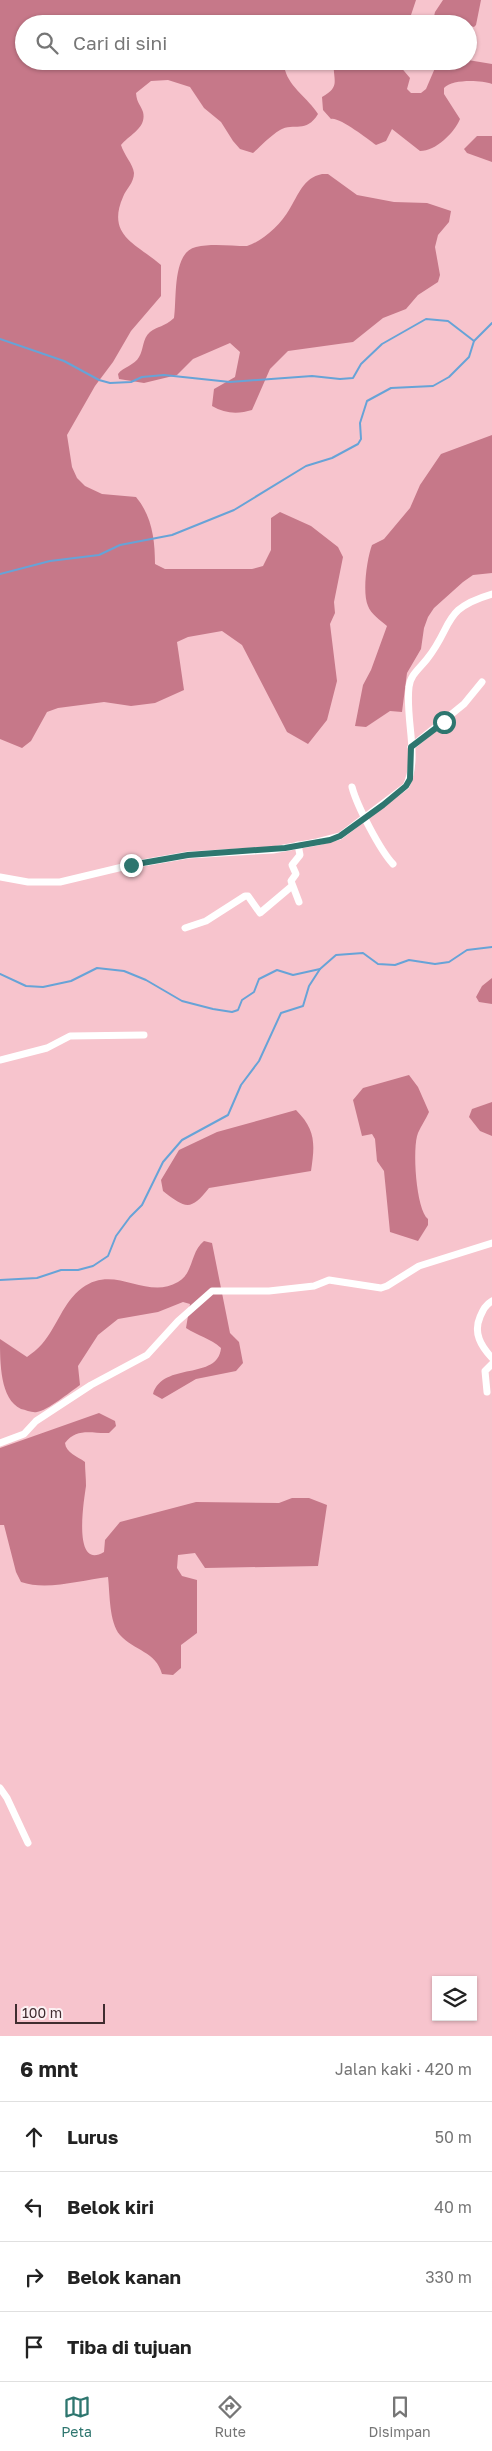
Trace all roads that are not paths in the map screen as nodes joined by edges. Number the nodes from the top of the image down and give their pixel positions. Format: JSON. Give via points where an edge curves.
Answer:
{"nodes":[{"id":1,"x":492,"y":594,"type":"edge"},
{"id":2,"x":482,"y":682,"type":"dead end"},
{"id":3,"x":411,"y":747,"type":"junction"},
{"id":4,"x":352,"y":787,"type":"dead end"},
{"id":5,"x":365,"y":817,"type":"junction"},
{"id":6,"x":298,"y":845,"type":"junction"},
{"id":7,"x":393,"y":864,"type":"dead end"},
{"id":8,"x":0,"y":877,"type":"edge"},
{"id":9,"x":292,"y":886,"type":"junction"},
{"id":10,"x":298,"y":902,"type":"dead end"},
{"id":11,"x":185,"y":928,"type":"dead end"},
{"id":12,"x":144,"y":1035,"type":"dead end"},
{"id":13,"x":0,"y":1060,"type":"edge"},
{"id":14,"x":492,"y":1243,"type":"edge"},
{"id":15,"x":492,"y":1301,"type":"edge"},
{"id":16,"x":492,"y":1358,"type":"edge"},
{"id":17,"x":492,"y":1364,"type":"edge"},
{"id":18,"x":487,"y":1392,"type":"dead end"},
{"id":19,"x":0,"y":1442,"type":"edge"},
{"id":20,"x":0,"y":1788,"type":"edge"},
{"id":21,"x":28,"y":1843,"type":"dead end"}],
"edges":[{"from":1,"to":3,"type":"street","via":[[452,614],[428,658],[412,676],[408,700]]},
{"from":2,"to":3,"type":"street","via":[[464,704]]},
{"from":3,"to":5,"type":"street","via":[[410,779],[406,786]]},
{"from":4,"to":5,"type":"street"},
{"from":5,"to":6,"type":"street","via":[[330,840]]},
{"from":5,"to":7,"type":"street"},
{"from":6,"to":8,"type":"street","via":[[273,850],[188,855],[100,871],[60,882],[28,882]]},
{"from":6,"to":9,"type":"street","via":[[300,856],[292,865],[296,874],[291,879]]},
{"from":9,"to":10,"type":"street"},
{"from":9,"to":11,"type":"street","via":[[261,912],[245,896],[206,920]]},
{"from":12,"to":13,"type":"street","via":[[70,1036],[47,1048]]},
{"from":14,"to":19,"type":"street","via":[[418,1266],[381,1288],[329,1280],[314,1286],[269,1291],[212,1291],[147,1355],[91,1385],[36,1421],[24,1434]]},
{"from":15,"to":16,"type":"street","via":[[483,1310],[476,1328]]},
{"from":17,"to":18,"type":"street","via":[[485,1371]]},
{"from":20,"to":21,"type":"street"}]}
